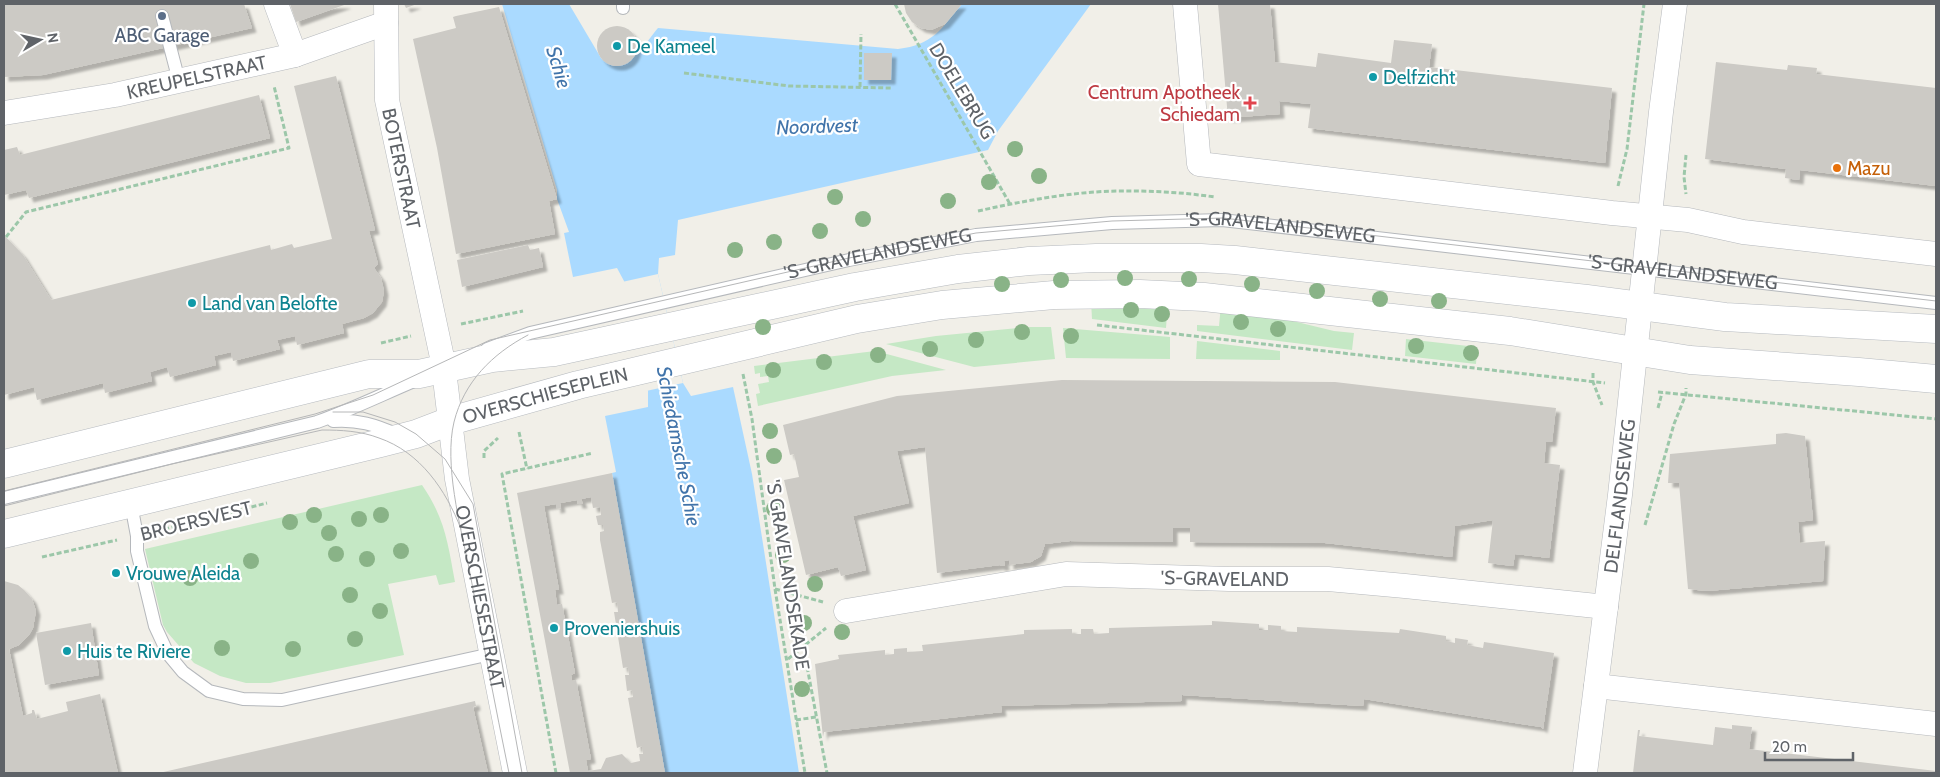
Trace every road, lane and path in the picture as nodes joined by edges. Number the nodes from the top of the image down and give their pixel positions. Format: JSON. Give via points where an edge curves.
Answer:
{"nodes":[{"id":1,"x":276,"y":4,"type":"edge"},
{"id":2,"x":895,"y":4,"type":"edge"},
{"id":3,"x":1186,"y":4,"type":"edge"},
{"id":4,"x":1675,"y":4,"type":"edge"},
{"id":5,"x":386,"y":13,"type":"edge"},
{"id":6,"x":162,"y":16,"type":"dead end"},
{"id":7,"x":861,"y":34,"type":"dead end"},
{"id":8,"x":295,"y":55,"type":"junction"},
{"id":9,"x":268,"y":61,"type":"junction"},
{"id":10,"x":684,"y":73,"type":"dead end"},
{"id":11,"x":179,"y":81,"type":"junction"},
{"id":12,"x":860,"y":87,"type":"junction"},
{"id":13,"x":892,"y":88,"type":"dead end"},
{"id":14,"x":4,"y":113,"type":"edge"},
{"id":15,"x":1195,"y":194,"type":"dead end"},
{"id":16,"x":1651,"y":216,"type":"junction"},
{"id":17,"x":6,"y":237,"type":"dead end"},
{"id":18,"x":1936,"y":254,"type":"edge"},
{"id":19,"x":1645,"y":270,"type":"junction"},
{"id":20,"x":1936,"y":303,"type":"edge"},
{"id":21,"x":1640,"y":306,"type":"junction"},
{"id":22,"x":668,"y":314,"type":"junction"},
{"id":23,"x":631,"y":323,"type":"joint"},
{"id":24,"x":1093,"y":325,"type":"dead end"},
{"id":25,"x":1936,"y":329,"type":"edge"},
{"id":26,"x":436,"y":331,"type":"junction"},
{"id":27,"x":373,"y":345,"type":"dead end"},
{"id":28,"x":1315,"y":350,"type":"dead end"},
{"id":29,"x":1635,"y":350,"type":"junction"},
{"id":30,"x":1690,"y":360,"type":"junction"},
{"id":31,"x":444,"y":369,"type":"junction"},
{"id":32,"x":1936,"y":379,"type":"edge"},
{"id":33,"x":745,"y":382,"type":"dead end"},
{"id":34,"x":515,"y":404,"type":"junction"},
{"id":35,"x":450,"y":421,"type":"junction"},
{"id":36,"x":317,"y":422,"type":"junction"},
{"id":37,"x":402,"y":437,"type":"junction"},
{"id":38,"x":359,"y":448,"type":"joint"},
{"id":39,"x":593,"y":453,"type":"dead end"},
{"id":40,"x":4,"y":464,"type":"edge"},
{"id":41,"x":527,"y":469,"type":"junction"},
{"id":42,"x":4,"y":498,"type":"edge"},
{"id":43,"x":272,"y":501,"type":"dead end"},
{"id":44,"x":131,"y":504,"type":"junction"},
{"id":45,"x":1644,"y":529,"type":"dead end"},
{"id":46,"x":4,"y":534,"type":"edge"},
{"id":47,"x":137,"y":536,"type":"junction"},
{"id":48,"x":32,"y":559,"type":"dead end"},
{"id":49,"x":775,"y":588,"type":"junction"},
{"id":50,"x":1606,"y":607,"type":"junction"},
{"id":51,"x":846,"y":612,"type":"junction"},
{"id":52,"x":803,"y":644,"type":"junction"},
{"id":53,"x":491,"y":654,"type":"junction"},
{"id":54,"x":787,"y":659,"type":"junction"},
{"id":55,"x":1596,"y":686,"type":"junction"},
{"id":56,"x":816,"y":717,"type":"junction"},
{"id":57,"x":796,"y":720,"type":"junction"},
{"id":58,"x":1936,"y":724,"type":"edge"},
{"id":59,"x":515,"y":773,"type":"edge"},
{"id":60,"x":556,"y":773,"type":"edge"},
{"id":61,"x":804,"y":773,"type":"edge"},
{"id":62,"x":826,"y":773,"type":"edge"},
{"id":63,"x":1585,"y":773,"type":"edge"}],
"edges":[{"from":1,"to":8,"type":"street"},
{"from":2,"to":15,"type":"path","name":"DOELEBRUG","via":[[1010,204],[1130,190]]},
{"from":3,"to":16,"type":"street","via":[[1199,164]]},
{"from":4,"to":16,"type":"street","name":"DELFLANDSEWEG"},
{"from":5,"to":8,"type":"street","name":"KREUPELSTRAAT"},
{"from":5,"to":26,"type":"street","name":"BOTERSTRAAT","via":[[387,100]]},
{"from":6,"to":11,"type":"lane"},
{"from":7,"to":12,"type":"path"},
{"from":8,"to":9,"type":"street","name":"KREUPELSTRAAT"},
{"from":9,"to":11,"type":"street","name":"KREUPELSTRAAT"},
{"from":9,"to":17,"type":"path","via":[[290,148],[26,212]]},
{"from":10,"to":12,"type":"path","via":[[789,86]]},
{"from":11,"to":14,"type":"street","name":"KREUPELSTRAAT"},
{"from":12,"to":13,"type":"path"},
{"from":16,"to":18,"type":"street","via":[[1743,232]]},
{"from":16,"to":19,"type":"street","name":"DELFLANDSEWEG"},
{"from":19,"to":20,"type":"lane","name":"'S-GRAVELANDSEWEG"},
{"from":19,"to":21,"type":"street","name":"DELFLANDSEWEG"},
{"from":19,"to":22,"type":"lane","name":"'S-GRAVELANDSEWEG","via":[[1222,220],[1112,223],[976,235],[849,260]]},
{"from":21,"to":22,"type":"main road","name":"'S-GRAVELANDSEWEG","via":[[1235,260],[1096,258],[1029,261],[924,274]]},
{"from":21,"to":25,"type":"main road","name":"'S-GRAVELANDSEWEG","via":[[1725,317]]},
{"from":21,"to":29,"type":"street","name":"DELFLANDSEWEG"},
{"from":22,"to":23,"type":"main road","name":"'S-GRAVELANDSEWEG"},
{"from":23,"to":31,"type":"main road","name":"OVERSCHIESEPLEIN","via":[[554,352],[492,358]]},
{"from":24,"to":28,"type":"path"},
{"from":26,"to":27,"type":"path"},
{"from":26,"to":31,"type":"street","name":"OVERSCHIESEPLEIN"},
{"from":29,"to":30,"type":"main road"},
{"from":29,"to":34,"type":"main road","name":"OVERSCHIESEPLEIN","via":[[1510,331],[1204,297],[1054,295],[942,305],[857,319],[641,369]]},
{"from":29,"to":50,"type":"street","name":"DELFLANDSEWEG"},
{"from":30,"to":32,"type":"main road"},
{"from":30,"to":45,"type":"path","via":[[1686,394],[1674,424]]},
{"from":31,"to":35,"type":"street","name":"OVERSCHIESEPLEIN"},
{"from":31,"to":36,"type":"lane","name":"OVERSCHIESEPLEIN"},
{"from":31,"to":40,"type":"main road","name":"OVERSCHIESEPLEIN","via":[[419,374],[369,374]]},
{"from":33,"to":49,"type":"path","name":"'S GRAVELANDSEKADE"},
{"from":34,"to":35,"type":"main road","name":"OVERSCHIESEPLEIN"},
{"from":34,"to":41,"type":"path"},
{"from":35,"to":37,"type":"main road","name":"OVERSCHIESEPLEIN"},
{"from":35,"to":53,"type":"street","name":"OVERSCHIESESTRAAT","via":[[457,479]]},
{"from":36,"to":37,"type":"lane","via":[[365,422]]},
{"from":36,"to":42,"type":"lane"},
{"from":37,"to":38,"type":"main road","name":"OVERSCHIESEPLEIN"},
{"from":38,"to":44,"type":"main road","name":"BROERSVEST"},
{"from":39,"to":41,"type":"path"},
{"from":41,"to":60,"type":"path","via":[[502,474]]},
{"from":43,"to":47,"type":"path","name":"BROERSVEST"},
{"from":44,"to":46,"type":"main road","name":"BROERSVEST"},
{"from":44,"to":47,"type":"lane"},
{"from":47,"to":48,"type":"path","name":"BROERSVEST"},
{"from":47,"to":53,"type":"lane","via":[[137,551],[155,626],[168,654],[183,672],[210,691],[243,699],[282,700]]},
{"from":49,"to":51,"type":"path"},
{"from":49,"to":54,"type":"path","name":"'S GRAVELANDSEKADE"},
{"from":50,"to":51,"type":"street","name":"'S-GRAVELAND","via":[[1328,580],[1066,574]]},
{"from":50,"to":55,"type":"street","name":"DELFLANDSEWEG"},
{"from":51,"to":52,"type":"path"},
{"from":52,"to":54,"type":"path"},
{"from":52,"to":56,"type":"path"},
{"from":53,"to":59,"type":"street","name":"OVERSCHIESESTRAAT"},
{"from":54,"to":57,"type":"path","name":"'S GRAVELANDSEKADE"},
{"from":55,"to":58,"type":"street"},
{"from":55,"to":63,"type":"street","name":"DELFLANDSEWEG"},
{"from":56,"to":57,"type":"path"},
{"from":56,"to":62,"type":"path"},
{"from":57,"to":61,"type":"path","name":"'S GRAVELANDSEKADE"}]}
